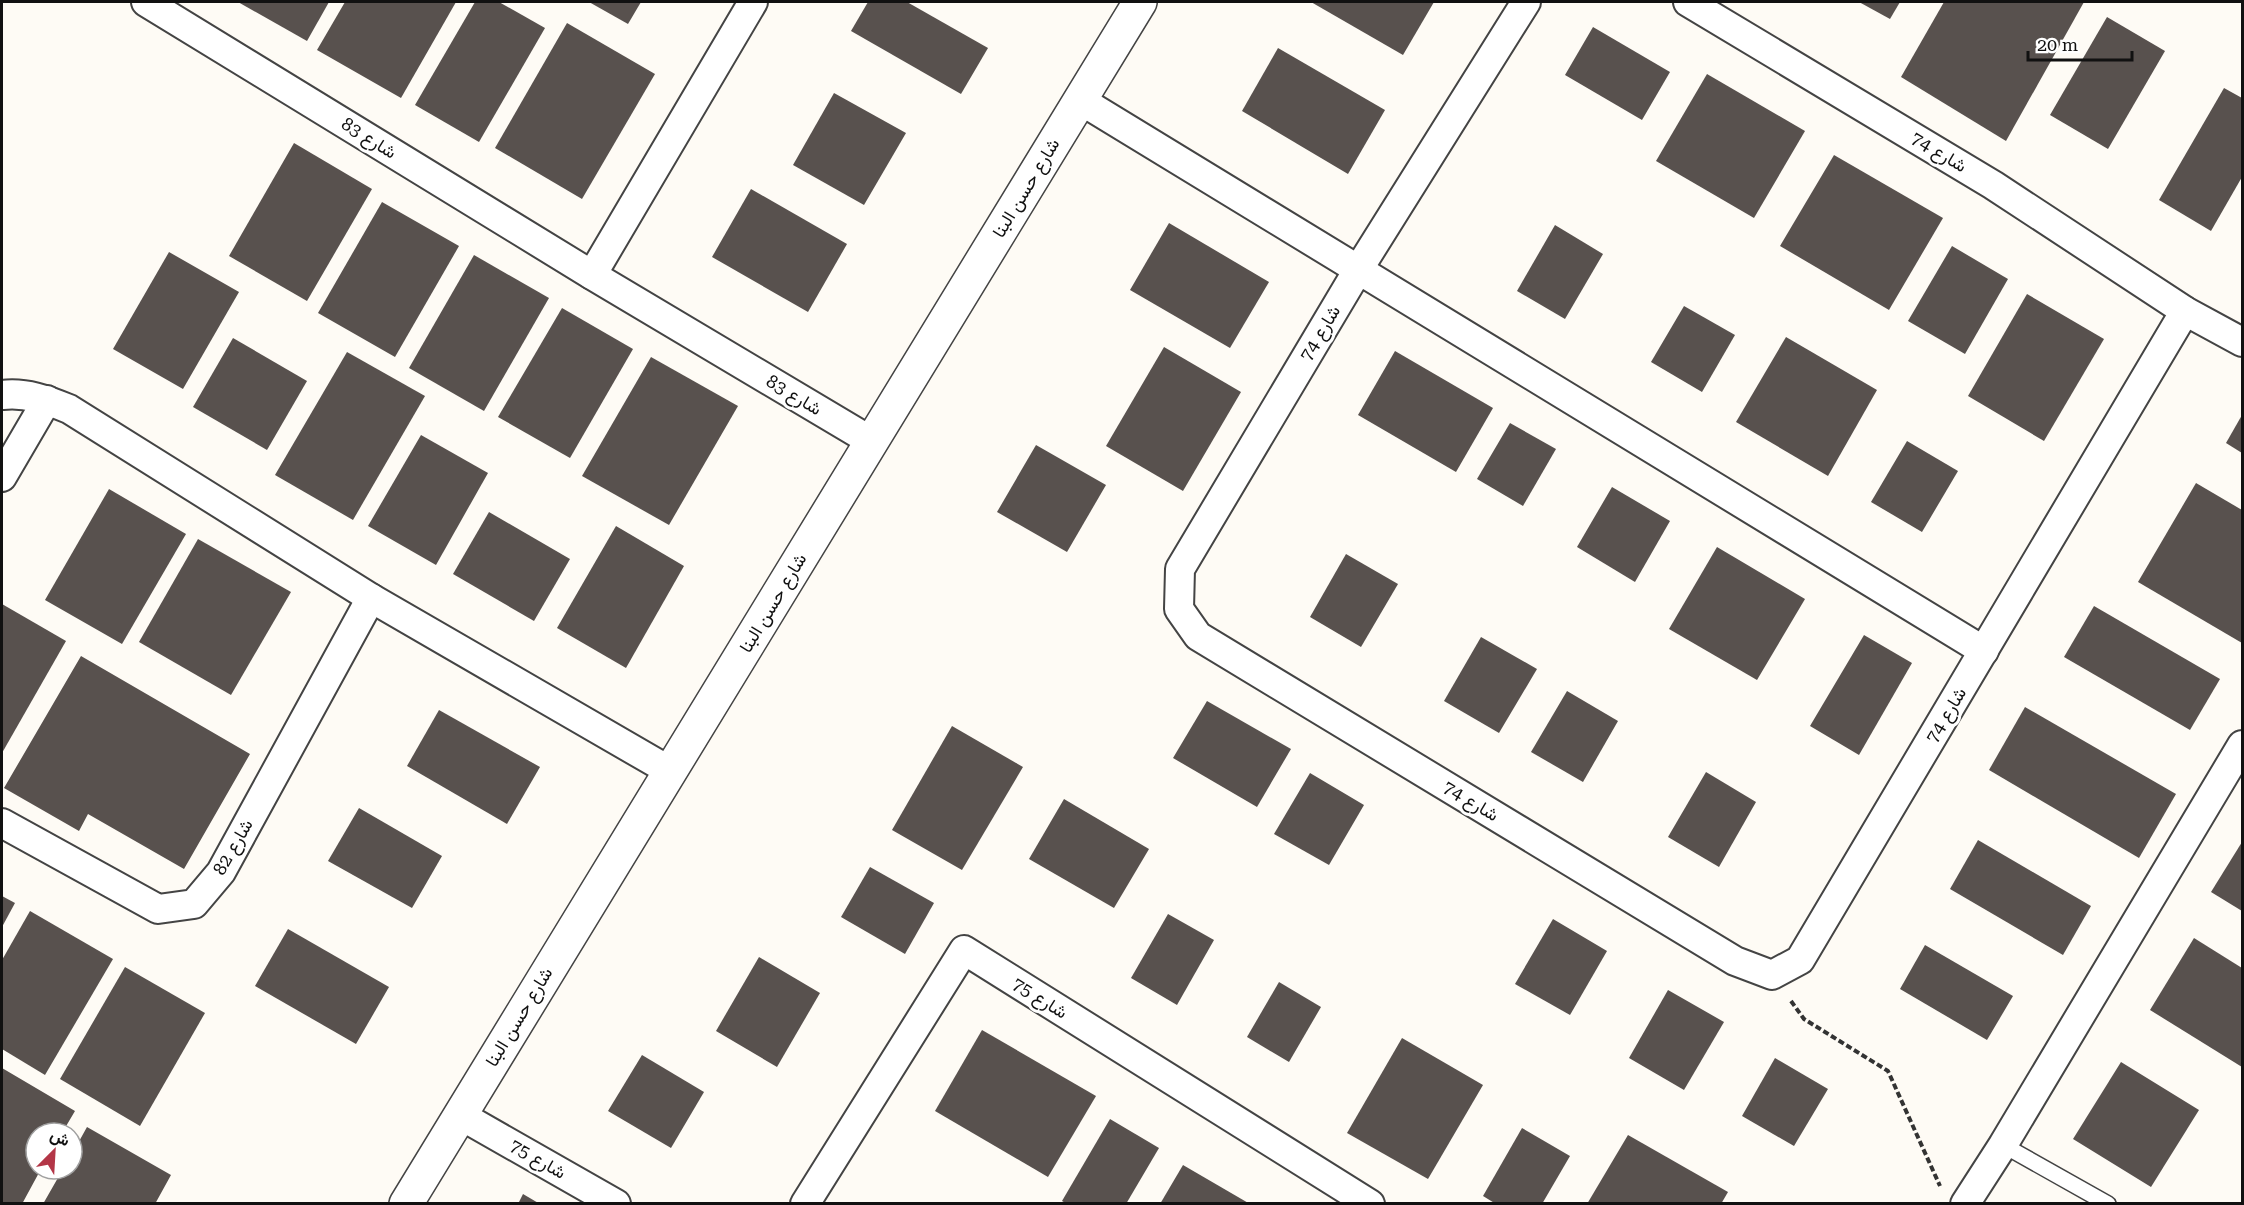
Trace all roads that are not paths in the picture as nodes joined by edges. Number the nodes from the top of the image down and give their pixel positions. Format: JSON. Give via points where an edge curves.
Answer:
{"nodes":[{"id":1,"x":146,"y":2,"type":"edge"},
{"id":2,"x":753,"y":2,"type":"edge"},
{"id":3,"x":1140,"y":2,"type":"edge"},
{"id":4,"x":1526,"y":2,"type":"edge"},
{"id":5,"x":1688,"y":2,"type":"edge"},
{"id":6,"x":1080,"y":100,"type":"junction"},
{"id":7,"x":1358,"y":270,"type":"junction"},
{"id":8,"x":592,"y":275,"type":"junction"},
{"id":9,"x":2185,"y":310,"type":"junction"},
{"id":10,"x":2242,"y":342,"type":"edge"},
{"id":11,"x":2,"y":395,"type":"edge"},
{"id":12,"x":47,"y":400,"type":"junction"},
{"id":13,"x":872,"y":441,"type":"junction"},
{"id":14,"x":2,"y":477,"type":"edge"},
{"id":15,"x":371,"y":598,"type":"junction"},
{"id":16,"x":1984,"y":651,"type":"junction"},
{"id":17,"x":2242,"y":745,"type":"edge"},
{"id":18,"x":670,"y":771,"type":"junction"},
{"id":19,"x":2,"y":823,"type":"edge"},
{"id":20,"x":460,"y":1115,"type":"junction"},
{"id":21,"x":2003,"y":1145,"type":"junction"},
{"id":22,"x":1954,"y":1198,"type":"edge"},
{"id":23,"x":406,"y":1203,"type":"edge"},
{"id":24,"x":616,"y":1203,"type":"edge"},
{"id":25,"x":806,"y":1203,"type":"edge"},
{"id":26,"x":1370,"y":1203,"type":"edge"},
{"id":27,"x":2108,"y":1203,"type":"edge"}],
"edges":[{"from":1,"to":8,"type":"street","name":"شارع 83"},
{"from":2,"to":8,"type":"street"},
{"from":3,"to":6,"type":"street","name":"شارع حسن البنا"},
{"from":4,"to":7,"type":"street","name":"شارع 74"},
{"from":5,"to":9,"type":"street","name":"شارع 74","via":[[1993,185]]},
{"from":6,"to":7,"type":"street"},
{"from":6,"to":13,"type":"street","name":"شارع حسن البنا"},
{"from":7,"to":16,"type":"street"},
{"from":7,"to":16,"type":"street","name":"شارع 74","via":[[1180,569],[1179,609],[1198,636],[1735,961],[1772,975],[1800,960]]},
{"from":8,"to":13,"type":"street","name":"شارع 83"},
{"from":9,"to":10,"type":"street","name":"شارع 74"},
{"from":9,"to":16,"type":"street","name":"شارع 74"},
{"from":11,"to":12,"type":"street"},
{"from":12,"to":14,"type":"street"},
{"from":12,"to":15,"type":"street","via":[[69,409]]},
{"from":13,"to":18,"type":"street","name":"شارع حسن البنا"},
{"from":15,"to":18,"type":"street"},
{"from":15,"to":19,"type":"street","name":"شارع 82","via":[[221,872],[194,904],[158,909]]},
{"from":17,"to":21,"type":"street"},
{"from":18,"to":20,"type":"street","name":"شارع حسن البنا"},
{"from":20,"to":23,"type":"street","name":"شارع حسن البنا"},
{"from":20,"to":24,"type":"street","name":"شارع 75"},
{"from":21,"to":22,"type":"street"},
{"from":21,"to":27,"type":"lane"},
{"from":25,"to":26,"type":"street","name":"شارع 75","via":[[964,950]]}]}
